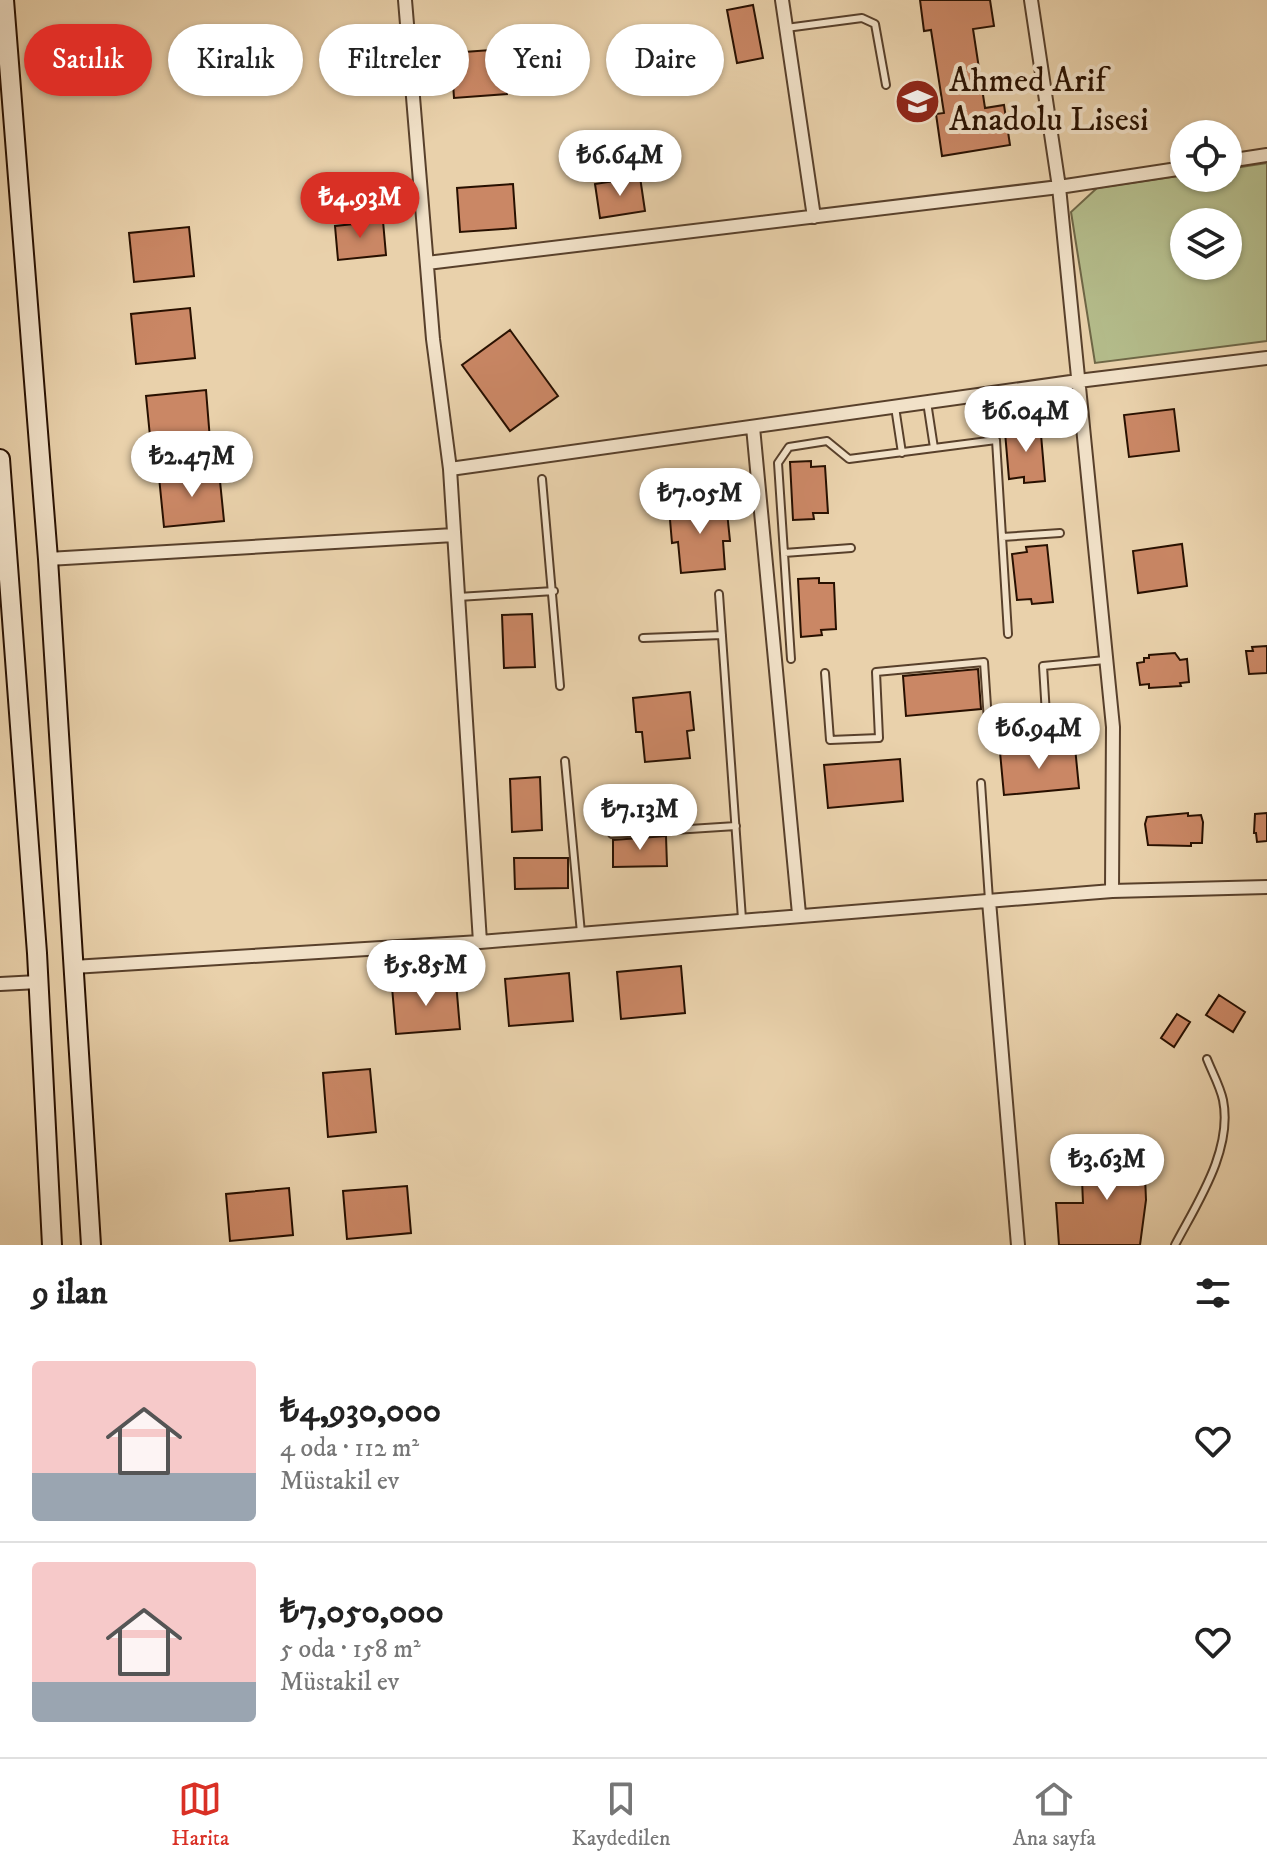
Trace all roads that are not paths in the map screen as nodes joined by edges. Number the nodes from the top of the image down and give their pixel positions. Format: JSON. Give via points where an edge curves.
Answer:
{"nodes":[{"id":1,"x":4,"y":0,"type":"edge"},
{"id":2,"x":405,"y":0,"type":"edge"},
{"id":3,"x":782,"y":0,"type":"edge"},
{"id":4,"x":1031,"y":0,"type":"edge"},
{"id":5,"x":786,"y":28,"type":"junction"},
{"id":6,"x":886,"y":85,"type":"dead end"},
{"id":7,"x":1267,"y":155,"type":"edge"},
{"id":8,"x":1242,"y":159,"type":"edge"},
{"id":9,"x":1170,"y":170,"type":"edge"},
{"id":10,"x":1059,"y":187,"type":"junction"},
{"id":11,"x":814,"y":217,"type":"junction"},
{"id":12,"x":427,"y":263,"type":"junction"},
{"id":13,"x":1267,"y":358,"type":"edge"},
{"id":14,"x":1078,"y":381,"type":"junction"},
{"id":15,"x":927,"y":402,"type":"junction"},
{"id":16,"x":895,"y":407,"type":"junction"},
{"id":17,"x":753,"y":427,"type":"junction"},
{"id":18,"x":934,"y":448,"type":"junction"},
{"id":19,"x":902,"y":453,"type":"junction"},
{"id":20,"x":0,"y":459,"type":"edge"},
{"id":21,"x":450,"y":469,"type":"junction"},
{"id":22,"x":542,"y":479,"type":"dead end"},
{"id":23,"x":1060,"y":533,"type":"dead end"},
{"id":24,"x":454,"y":535,"type":"junction"},
{"id":25,"x":1002,"y":537,"type":"junction"},
{"id":26,"x":851,"y":548,"type":"dead end"},
{"id":27,"x":784,"y":553,"type":"junction"},
{"id":28,"x":3,"y":558,"type":"edge"},
{"id":29,"x":48,"y":559,"type":"junction"},
{"id":30,"x":554,"y":591,"type":"junction"},
{"id":31,"x":719,"y":594,"type":"dead end"},
{"id":32,"x":458,"y":597,"type":"junction"},
{"id":33,"x":1008,"y":634,"type":"dead end"},
{"id":34,"x":722,"y":635,"type":"junction"},
{"id":35,"x":643,"y":638,"type":"dead end"},
{"id":36,"x":791,"y":659,"type":"dead end"},
{"id":37,"x":1105,"y":660,"type":"junction"},
{"id":38,"x":825,"y":673,"type":"dead end"},
{"id":39,"x":560,"y":686,"type":"dead end"},
{"id":40,"x":565,"y":761,"type":"dead end"},
{"id":41,"x":981,"y":783,"type":"dead end"},
{"id":42,"x":736,"y":826,"type":"junction"},
{"id":43,"x":612,"y":834,"type":"dead end"},
{"id":44,"x":1267,"y":887,"type":"edge"},
{"id":45,"x":1112,"y":891,"type":"junction"},
{"id":46,"x":989,"y":901,"type":"junction"},
{"id":47,"x":799,"y":914,"type":"junction"},
{"id":48,"x":742,"y":919,"type":"junction"},
{"id":49,"x":581,"y":933,"type":"junction"},
{"id":50,"x":480,"y":942,"type":"junction"},
{"id":51,"x":73,"y":967,"type":"junction"},
{"id":52,"x":38,"y":982,"type":"junction"},
{"id":53,"x":0,"y":984,"type":"edge"},
{"id":54,"x":1207,"y":1059,"type":"dead end"},
{"id":55,"x":52,"y":1245,"type":"edge"},
{"id":56,"x":91,"y":1245,"type":"edge"},
{"id":57,"x":1018,"y":1245,"type":"edge"},
{"id":58,"x":1175,"y":1245,"type":"edge"}],
"edges":[{"from":1,"to":29,"type":"main road"},
{"from":2,"to":12,"type":"street"},
{"from":3,"to":5,"type":"street"},
{"from":4,"to":10,"type":"street"},
{"from":5,"to":6,"type":"lane","via":[[862,18],[875,24]]},
{"from":5,"to":11,"type":"street"},
{"from":7,"to":8,"type":"street"},
{"from":9,"to":10,"type":"street"},
{"from":10,"to":11,"type":"street"},
{"from":10,"to":14,"type":"street"},
{"from":11,"to":12,"type":"street"},
{"from":12,"to":21,"type":"street"},
{"from":13,"to":14,"type":"street"},
{"from":14,"to":15,"type":"street"},
{"from":14,"to":37,"type":"street"},
{"from":15,"to":16,"type":"street"},
{"from":15,"to":18,"type":"lane"},
{"from":16,"to":17,"type":"street"},
{"from":16,"to":19,"type":"lane"},
{"from":17,"to":21,"type":"street"},
{"from":17,"to":47,"type":"street"},
{"from":18,"to":19,"type":"lane"},
{"from":18,"to":25,"type":"lane","via":[[996,440]]},
{"from":19,"to":27,"type":"lane","via":[[849,459],[827,441],[789,447],[778,463]]},
{"from":20,"to":28,"type":"main road"},
{"from":21,"to":24,"type":"street"},
{"from":22,"to":30,"type":"lane"},
{"from":23,"to":25,"type":"lane"},
{"from":24,"to":29,"type":"street"},
{"from":24,"to":32,"type":"street"},
{"from":25,"to":33,"type":"lane"},
{"from":26,"to":27,"type":"lane"},
{"from":27,"to":36,"type":"lane"},
{"from":28,"to":52,"type":"main road"},
{"from":29,"to":51,"type":"main road"},
{"from":30,"to":32,"type":"lane"},
{"from":30,"to":39,"type":"lane"},
{"from":31,"to":34,"type":"lane"},
{"from":32,"to":50,"type":"street"},
{"from":34,"to":35,"type":"lane"},
{"from":34,"to":42,"type":"lane"},
{"from":37,"to":38,"type":"lane","via":[[1043,666],[1047,731],[989,736],[984,662],[876,672],[879,738],[830,740]]},
{"from":37,"to":45,"type":"street","via":[[1113,727]]},
{"from":40,"to":49,"type":"lane"},
{"from":41,"to":46,"type":"lane"},
{"from":42,"to":43,"type":"lane"},
{"from":42,"to":48,"type":"lane"},
{"from":44,"to":45,"type":"street"},
{"from":45,"to":46,"type":"street"},
{"from":46,"to":47,"type":"street"},
{"from":46,"to":57,"type":"street"},
{"from":47,"to":48,"type":"street"},
{"from":48,"to":49,"type":"street"},
{"from":49,"to":50,"type":"street"},
{"from":50,"to":51,"type":"street"},
{"from":51,"to":56,"type":"main road"},
{"from":52,"to":53,"type":"street"},
{"from":52,"to":55,"type":"main road"},
{"from":54,"to":58,"type":"lane","via":[[1223,1100],[1224,1133],[1204,1191]]}]}
